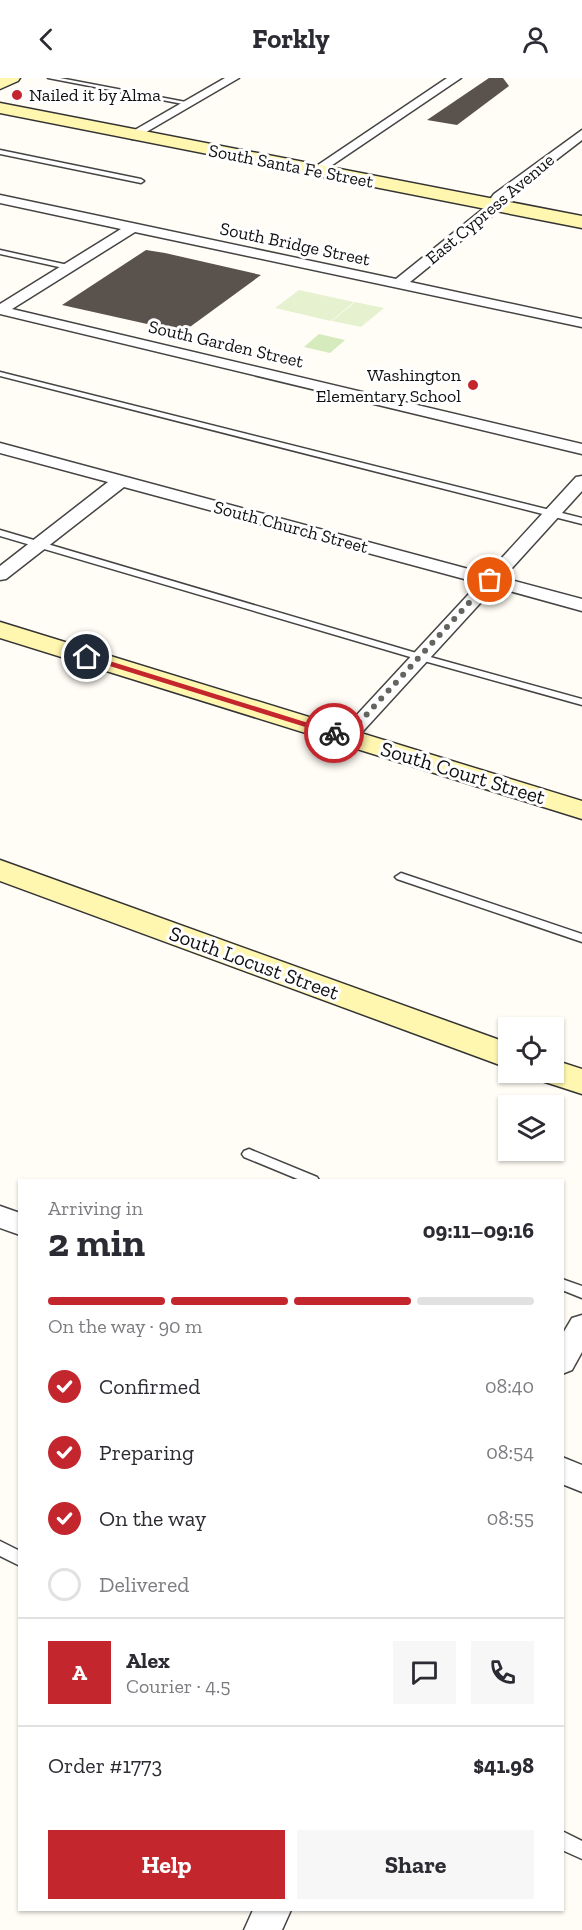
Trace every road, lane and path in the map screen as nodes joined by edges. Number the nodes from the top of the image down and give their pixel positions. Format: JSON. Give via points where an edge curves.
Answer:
{"nodes":[{"id":1,"x":12,"y":78,"type":"edge"},
{"id":2,"x":51,"y":78,"type":"edge"},
{"id":3,"x":233,"y":78,"type":"edge"},
{"id":4,"x":454,"y":78,"type":"edge"},
{"id":5,"x":0,"y":84,"type":"edge"},
{"id":6,"x":188,"y":103,"type":"junction"},
{"id":7,"x":0,"y":108,"type":"edge"},
{"id":8,"x":582,"y":134,"type":"edge"},
{"id":9,"x":132,"y":135,"type":"junction"},
{"id":10,"x":0,"y":152,"type":"edge"},
{"id":11,"x":315,"y":171,"type":"junction"},
{"id":12,"x":141,"y":181,"type":"dead end"},
{"id":13,"x":0,"y":199,"type":"edge"},
{"id":14,"x":494,"y":204,"type":"junction"},
{"id":15,"x":582,"y":222,"type":"edge"},
{"id":16,"x":132,"y":228,"type":"junction"},
{"id":17,"x":0,"y":252,"type":"edge"},
{"id":18,"x":68,"y":267,"type":"junction"},
{"id":19,"x":399,"y":284,"type":"junction"},
{"id":20,"x":0,"y":310,"type":"edge"},
{"id":21,"x":580,"y":321,"type":"edge"},
{"id":22,"x":0,"y":374,"type":"edge"},
{"id":23,"x":0,"y":448,"type":"edge"},
{"id":24,"x":582,"y":449,"type":"edge"},
{"id":25,"x":582,"y":481,"type":"edge"},
{"id":26,"x":120,"y":482,"type":"junction"},
{"id":27,"x":552,"y":513,"type":"junction"},
{"id":28,"x":582,"y":521,"type":"edge"},
{"id":29,"x":0,"y":533,"type":"edge"},
{"id":30,"x":39,"y":545,"type":"junction"},
{"id":31,"x":0,"y":575,"type":"edge"},
{"id":32,"x":490,"y":580,"type":"junction"},
{"id":33,"x":582,"y":605,"type":"edge"},
{"id":34,"x":0,"y":630,"type":"edge"},
{"id":35,"x":420,"y":657,"type":"junction"},
{"id":36,"x":582,"y":702,"type":"edge"},
{"id":37,"x":346,"y":737,"type":"junction"},
{"id":38,"x":582,"y":810,"type":"edge"},
{"id":39,"x":0,"y":870,"type":"edge"},
{"id":40,"x":401,"y":877,"type":"dead end"},
{"id":41,"x":582,"y":938,"type":"edge"},
{"id":42,"x":498,"y":1052,"type":"edge"},
{"id":43,"x":564,"y":1076,"type":"edge"},
{"id":44,"x":582,"y":1083,"type":"edge"},
{"id":45,"x":249,"y":1154,"type":"dead end"},
{"id":46,"x":310,"y":1179,"type":"edge"},
{"id":47,"x":0,"y":1216,"type":"edge"},
{"id":48,"x":18,"y":1224,"type":"edge"},
{"id":49,"x":564,"y":1285,"type":"edge"},
{"id":50,"x":582,"y":1292,"type":"edge"},
{"id":51,"x":582,"y":1326,"type":"edge"},
{"id":52,"x":564,"y":1358,"type":"edge"},
{"id":53,"x":564,"y":1471,"type":"edge"},
{"id":54,"x":582,"y":1479,"type":"edge"},
{"id":55,"x":0,"y":1548,"type":"edge"},
{"id":56,"x":18,"y":1558,"type":"edge"},
{"id":57,"x":564,"y":1841,"type":"edge"},
{"id":58,"x":582,"y":1850,"type":"edge"},
{"id":59,"x":272,"y":1911,"type":"edge"},
{"id":60,"x":262,"y":1930,"type":"edge"}],
"edges":[{"from":1,"to":5,"type":"street"},
{"from":2,"to":6,"type":"lane"},
{"from":3,"to":6,"type":"street"},
{"from":4,"to":11,"type":"street"},
{"from":6,"to":9,"type":"street"},
{"from":7,"to":9,"type":"street","name":"South Santa Fe Street"},
{"from":8,"to":14,"type":"street","name":"East Cypress Avenue"},
{"from":9,"to":11,"type":"street","name":"South Santa Fe Street"},
{"from":10,"to":12,"type":"lane"},
{"from":11,"to":14,"type":"street","name":"South Santa Fe Street"},
{"from":13,"to":16,"type":"street","name":"South Bridge Street"},
{"from":14,"to":15,"type":"street","name":"South Santa Fe Street"},
{"from":14,"to":19,"type":"street","name":"East Cypress Avenue"},
{"from":16,"to":18,"type":"street"},
{"from":16,"to":19,"type":"street","name":"South Bridge Street"},
{"from":17,"to":18,"type":"lane"},
{"from":18,"to":20,"type":"street"},
{"from":19,"to":21,"type":"street","name":"South Bridge Street"},
{"from":20,"to":24,"type":"street","name":"South Garden Street"},
{"from":22,"to":27,"type":"lane"},
{"from":23,"to":26,"type":"street","name":"South Church Street"},
{"from":25,"to":27,"type":"street"},
{"from":26,"to":30,"type":"street"},
{"from":26,"to":32,"type":"street","name":"South Church Street"},
{"from":27,"to":28,"type":"lane"},
{"from":27,"to":32,"type":"street"},
{"from":29,"to":30,"type":"lane"},
{"from":30,"to":31,"type":"street"},
{"from":30,"to":35,"type":"lane"},
{"from":32,"to":33,"type":"street","name":"South Church Street"},
{"from":32,"to":35,"type":"street"},
{"from":34,"to":37,"type":"street","name":"South Court Street"},
{"from":35,"to":36,"type":"lane"},
{"from":35,"to":37,"type":"street"},
{"from":37,"to":38,"type":"street","name":"South Court Street"},
{"from":39,"to":42,"type":"street","name":"South Locust Street"},
{"from":40,"to":41,"type":"lane"},
{"from":43,"to":44,"type":"street"},
{"from":45,"to":46,"type":"lane"},
{"from":47,"to":48,"type":"street"},
{"from":49,"to":50,"type":"lane"},
{"from":51,"to":52,"type":"street"},
{"from":53,"to":54,"type":"street"},
{"from":55,"to":56,"type":"lane"},
{"from":57,"to":58,"type":"lane"},
{"from":59,"to":60,"type":"street"}]}
